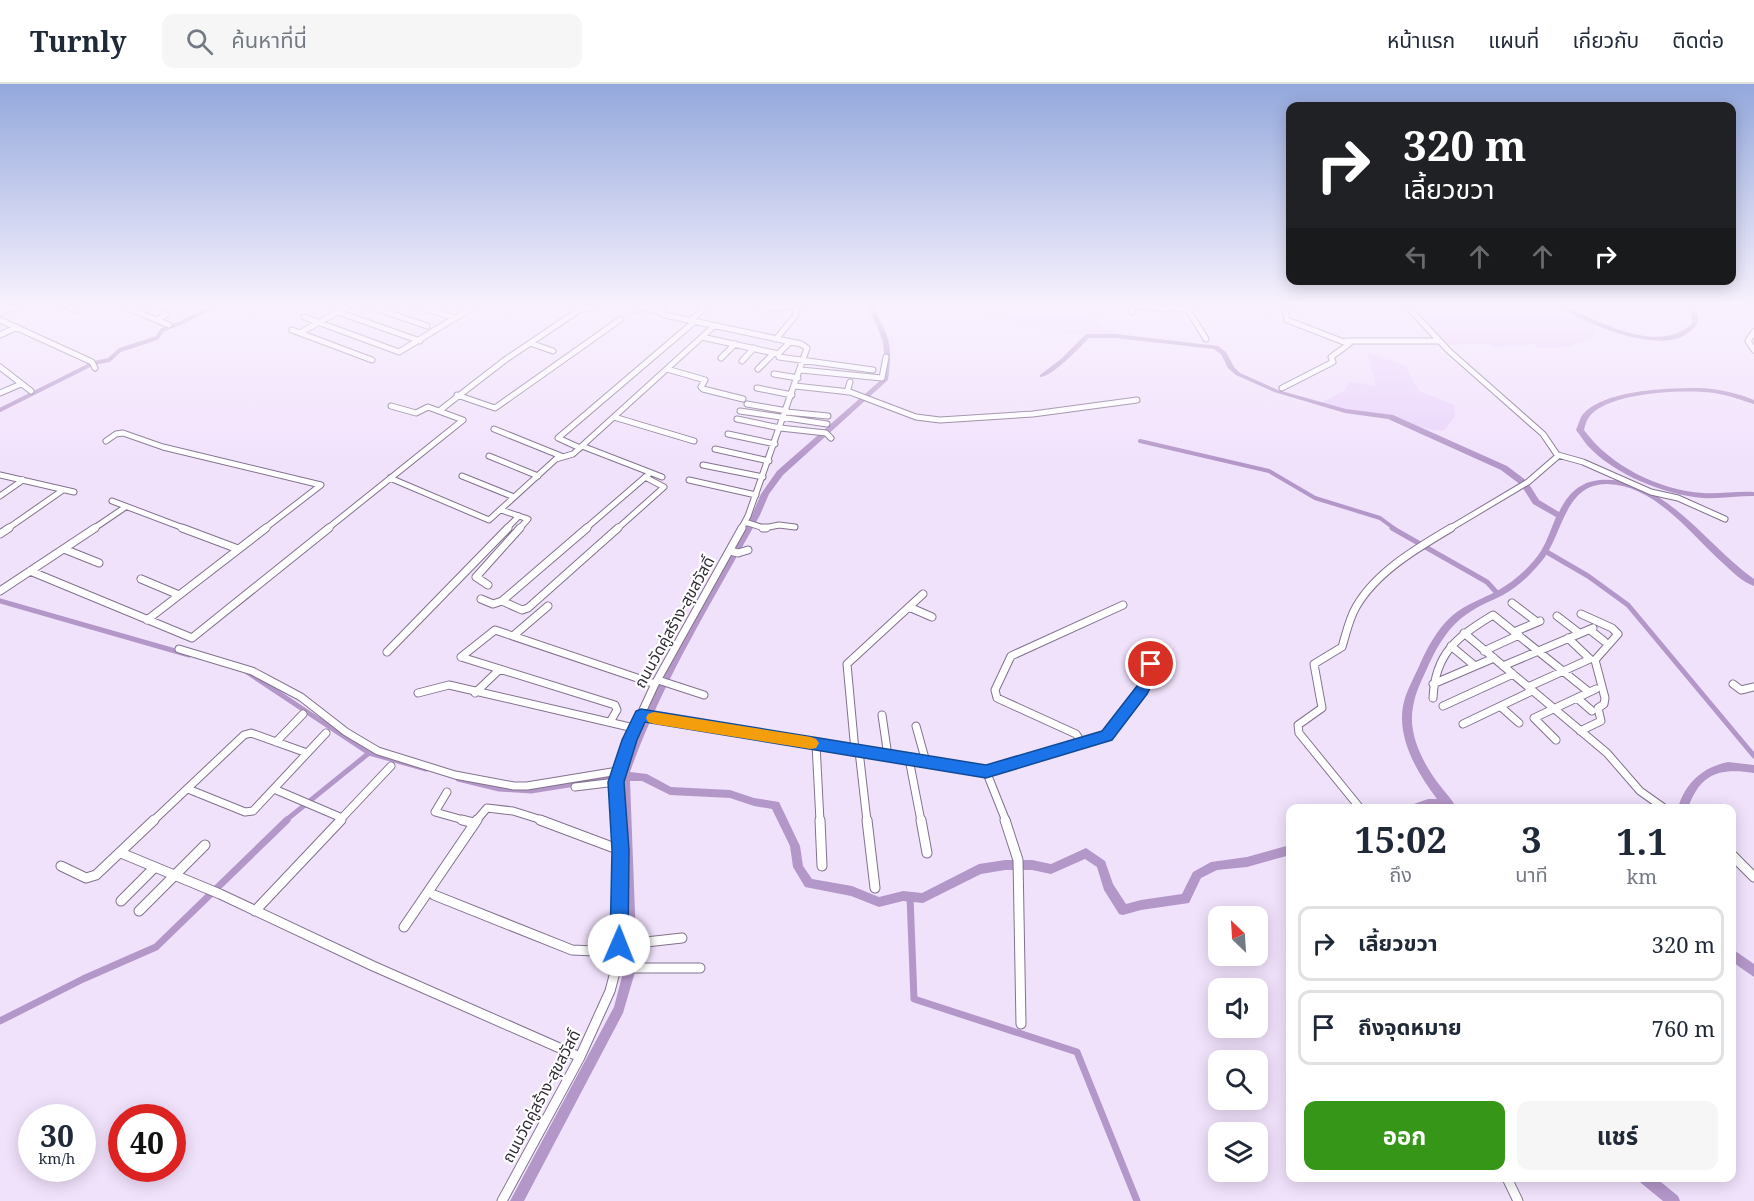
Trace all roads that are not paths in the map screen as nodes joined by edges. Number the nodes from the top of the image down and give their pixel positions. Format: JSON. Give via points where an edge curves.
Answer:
{"nodes":[{"id":1,"x":75,"y":356,"type":"edge"},
{"id":2,"x":362,"y":356,"type":"edge"},
{"id":3,"x":512,"y":356,"type":"edge"},
{"id":4,"x":569,"y":356,"type":"edge"},
{"id":5,"x":652,"y":356,"type":"edge"},
{"id":6,"x":681,"y":356,"type":"edge"},
{"id":7,"x":746,"y":356,"type":"edge"},
{"id":8,"x":771,"y":356,"type":"edge"},
{"id":9,"x":805,"y":356,"type":"edge"},
{"id":10,"x":1332,"y":356,"type":"edge"},
{"id":11,"x":1456,"y":356,"type":"edge"},
{"id":12,"x":779,"y":357,"type":"dead end"},
{"id":13,"x":886,"y":357,"type":"dead end"},
{"id":14,"x":372,"y":360,"type":"dead end"},
{"id":15,"x":742,"y":361,"type":"dead end"},
{"id":16,"x":804,"y":362,"type":"junction"},
{"id":17,"x":94,"y":366,"type":"dead end"},
{"id":18,"x":0,"y":367,"type":"edge"},
{"id":19,"x":667,"y":369,"type":"junction"},
{"id":20,"x":758,"y":369,"type":"dead end"},
{"id":21,"x":801,"y":370,"type":"junction"},
{"id":22,"x":873,"y":370,"type":"dead end"},
{"id":23,"x":774,"y":374,"type":"dead end"},
{"id":24,"x":798,"y":378,"type":"junction"},
{"id":25,"x":850,"y":382,"type":"dead end"},
{"id":26,"x":21,"y":384,"type":"junction"},
{"id":27,"x":795,"y":386,"type":"junction"},
{"id":28,"x":757,"y":388,"type":"dead end"},
{"id":29,"x":1282,"y":388,"type":"dead end"},
{"id":30,"x":31,"y":391,"type":"dead end"},
{"id":31,"x":847,"y":392,"type":"junction"},
{"id":32,"x":0,"y":393,"type":"edge"},
{"id":33,"x":457,"y":395,"type":"junction"},
{"id":34,"x":792,"y":395,"type":"junction"},
{"id":35,"x":1137,"y":400,"type":"dead end"},
{"id":36,"x":391,"y":406,"type":"dead end"},
{"id":37,"x":439,"y":411,"type":"junction"},
{"id":38,"x":740,"y":411,"type":"dead end"},
{"id":39,"x":787,"y":411,"type":"junction"},
{"id":40,"x":828,"y":416,"type":"dead end"},
{"id":41,"x":614,"y":417,"type":"junction"},
{"id":42,"x":737,"y":419,"type":"dead end"},
{"id":43,"x":784,"y":419,"type":"junction"},
{"id":44,"x":827,"y":424,"type":"dead end"},
{"id":45,"x":780,"y":428,"type":"junction"},
{"id":46,"x":494,"y":429,"type":"dead end"},
{"id":47,"x":728,"y":434,"type":"dead end"},
{"id":48,"x":827,"y":435,"type":"dead end"},
{"id":49,"x":106,"y":441,"type":"dead end"},
{"id":50,"x":694,"y":441,"type":"dead end"},
{"id":51,"x":775,"y":444,"type":"junction"},
{"id":52,"x":581,"y":447,"type":"junction"},
{"id":53,"x":715,"y":449,"type":"dead end"},
{"id":54,"x":1558,"y":455,"type":"junction"},
{"id":55,"x":489,"y":456,"type":"dead end"},
{"id":56,"x":564,"y":457,"type":"junction"},
{"id":57,"x":769,"y":461,"type":"junction"},
{"id":58,"x":703,"y":465,"type":"dead end"},
{"id":59,"x":0,"y":475,"type":"edge"},
{"id":60,"x":648,"y":475,"type":"junction"},
{"id":61,"x":462,"y":476,"type":"dead end"},
{"id":62,"x":538,"y":476,"type":"junction"},
{"id":63,"x":662,"y":477,"type":"dead end"},
{"id":64,"x":763,"y":477,"type":"junction"},
{"id":65,"x":390,"y":478,"type":"junction"},
{"id":66,"x":23,"y":480,"type":"junction"},
{"id":67,"x":689,"y":480,"type":"dead end"},
{"id":68,"x":63,"y":490,"type":"junction"},
{"id":69,"x":74,"y":492,"type":"dead end"},
{"id":70,"x":756,"y":495,"type":"junction"},
{"id":71,"x":0,"y":496,"type":"edge"},
{"id":72,"x":514,"y":497,"type":"junction"},
{"id":73,"x":112,"y":501,"type":"dead end"},
{"id":74,"x":124,"y":508,"type":"junction"},
{"id":75,"x":501,"y":510,"type":"junction"},
{"id":76,"x":519,"y":516,"type":"junction"},
{"id":77,"x":1725,"y":519,"type":"dead end"},
{"id":78,"x":749,"y":523,"type":"junction"},
{"id":79,"x":795,"y":527,"type":"dead end"},
{"id":80,"x":0,"y":534,"type":"edge"},
{"id":81,"x":64,"y":549,"type":"junction"},
{"id":82,"x":238,"y":549,"type":"junction"},
{"id":83,"x":748,"y":550,"type":"dead end"},
{"id":84,"x":734,"y":552,"type":"junction"},
{"id":85,"x":99,"y":563,"type":"dead end"},
{"id":86,"x":30,"y":571,"type":"junction"},
{"id":87,"x":141,"y":579,"type":"dead end"},
{"id":88,"x":488,"y":585,"type":"dead end"},
{"id":89,"x":0,"y":591,"type":"edge"},
{"id":90,"x":923,"y":594,"type":"dead end"},
{"id":91,"x":179,"y":595,"type":"junction"},
{"id":92,"x":481,"y":600,"type":"dead end"},
{"id":93,"x":502,"y":601,"type":"junction"},
{"id":94,"x":1512,"y":603,"type":"dead end"},
{"id":95,"x":1123,"y":605,"type":"dead end"},
{"id":96,"x":548,"y":606,"type":"dead end"},
{"id":97,"x":909,"y":607,"type":"junction"},
{"id":98,"x":1581,"y":614,"type":"dead end"},
{"id":99,"x":1557,"y":616,"type":"dead end"},
{"id":100,"x":933,"y":617,"type":"dead end"},
{"id":101,"x":147,"y":620,"type":"junction"},
{"id":102,"x":1464,"y":633,"type":"junction"},
{"id":103,"x":1516,"y":633,"type":"junction"},
{"id":104,"x":1579,"y":633,"type":"junction"},
{"id":105,"x":513,"y":636,"type":"junction"},
{"id":106,"x":1568,"y":638,"type":"junction"},
{"id":107,"x":1604,"y":641,"type":"dead end"},
{"id":108,"x":1451,"y":646,"type":"junction"},
{"id":109,"x":179,"y":649,"type":"dead end"},
{"id":110,"x":1484,"y":651,"type":"junction"},
{"id":111,"x":1539,"y":651,"type":"junction"},
{"id":112,"x":387,"y":652,"type":"dead end"},
{"id":113,"x":1494,"y":658,"type":"junction"},
{"id":114,"x":1152,"y":666,"type":"dead end"},
{"id":115,"x":1475,"y":666,"type":"junction"},
{"id":116,"x":1503,"y":666,"type":"junction"},
{"id":117,"x":500,"y":670,"type":"junction"},
{"id":118,"x":1564,"y":672,"type":"junction"},
{"id":119,"x":1513,"y":674,"type":"junction"},
{"id":120,"x":661,"y":682,"type":"junction"},
{"id":121,"x":1433,"y":684,"type":"junction"},
{"id":122,"x":1733,"y":684,"type":"dead end"},
{"id":123,"x":1754,"y":687,"type":"edge"},
{"id":124,"x":1530,"y":689,"type":"junction"},
{"id":125,"x":418,"y":693,"type":"dead end"},
{"id":126,"x":475,"y":693,"type":"junction"},
{"id":127,"x":704,"y":695,"type":"dead end"},
{"id":128,"x":1433,"y":698,"type":"dead end"},
{"id":129,"x":1577,"y":698,"type":"junction"},
{"id":130,"x":1443,"y":706,"type":"dead end"},
{"id":131,"x":1501,"y":707,"type":"junction"},
{"id":132,"x":1554,"y":709,"type":"junction"},
{"id":133,"x":1592,"y":711,"type":"dead end"},
{"id":134,"x":303,"y":714,"type":"dead end"},
{"id":135,"x":882,"y":715,"type":"dead end"},
{"id":136,"x":646,"y":716,"type":"junction"},
{"id":137,"x":610,"y":722,"type":"junction"},
{"id":138,"x":1519,"y":723,"type":"dead end"},
{"id":139,"x":1463,"y":724,"type":"dead end"},
{"id":140,"x":916,"y":726,"type":"dead end"},
{"id":141,"x":634,"y":728,"type":"junction"},
{"id":142,"x":1580,"y":731,"type":"junction"},
{"id":143,"x":326,"y":734,"type":"dead end"},
{"id":144,"x":1556,"y":740,"type":"dead end"},
{"id":145,"x":276,"y":742,"type":"junction"},
{"id":146,"x":1082,"y":743,"type":"junction"},
{"id":147,"x":816,"y":744,"type":"junction"},
{"id":148,"x":857,"y":751,"type":"junction"},
{"id":149,"x":307,"y":753,"type":"junction"},
{"id":150,"x":888,"y":756,"type":"junction"},
{"id":151,"x":909,"y":759,"type":"junction"},
{"id":152,"x":926,"y":762,"type":"junction"},
{"id":153,"x":391,"y":766,"type":"dead end"},
{"id":154,"x":986,"y":771,"type":"junction"},
{"id":155,"x":617,"y":776,"type":"junction"},
{"id":156,"x":575,"y":787,"type":"dead end"},
{"id":157,"x":188,"y":789,"type":"junction"},
{"id":158,"x":274,"y":789,"type":"junction"},
{"id":159,"x":447,"y":792,"type":"dead end"},
{"id":160,"x":1357,"y":804,"type":"edge"},
{"id":161,"x":1658,"y":804,"type":"edge"},
{"id":162,"x":342,"y":818,"type":"junction"},
{"id":163,"x":474,"y":823,"type":"junction"},
{"id":164,"x":205,"y":845,"type":"dead end"},
{"id":165,"x":620,"y":850,"type":"junction"},
{"id":166,"x":120,"y":853,"type":"junction"},
{"id":167,"x":927,"y":853,"type":"dead end"},
{"id":168,"x":1736,"y":859,"type":"edge"},
{"id":169,"x":61,"y":866,"type":"dead end"},
{"id":170,"x":822,"y":866,"type":"dead end"},
{"id":171,"x":154,"y":868,"type":"junction"},
{"id":172,"x":173,"y":876,"type":"junction"},
{"id":173,"x":1754,"y":877,"type":"edge"},
{"id":174,"x":875,"y":888,"type":"dead end"},
{"id":175,"x":434,"y":895,"type":"dead end"},
{"id":176,"x":121,"y":901,"type":"dead end"},
{"id":177,"x":139,"y":911,"type":"dead end"},
{"id":178,"x":255,"y":911,"type":"junction"},
{"id":179,"x":404,"y":927,"type":"dead end"},
{"id":180,"x":682,"y":938,"type":"dead end"},
{"id":181,"x":625,"y":946,"type":"junction"},
{"id":182,"x":626,"y":968,"type":"junction"},
{"id":183,"x":700,"y":968,"type":"dead end"},
{"id":184,"x":1021,"y":1024,"type":"dead end"},
{"id":185,"x":580,"y":1057,"type":"junction"},
{"id":186,"x":1509,"y":1182,"type":"edge"},
{"id":187,"x":502,"y":1201,"type":"edge"},
{"id":188,"x":1518,"y":1201,"type":"edge"}],
"edges":[{"from":1,"to":17,"type":"street"},
{"from":2,"to":14,"type":"street"},
{"from":3,"to":33,"type":"street"},
{"from":4,"to":33,"type":"street","via":[[492,409]]},
{"from":5,"to":52,"type":"street","via":[[558,438]]},
{"from":6,"to":19,"type":"street"},
{"from":7,"to":15,"type":"street"},
{"from":8,"to":20,"type":"street"},
{"from":9,"to":16,"type":"street"},
{"from":10,"to":29,"type":"street","via":[[1333,362]]},
{"from":11,"to":54,"type":"street","via":[[1543,434]]},
{"from":12,"to":16,"type":"street"},
{"from":13,"to":21,"type":"street","via":[[882,378]]},
{"from":16,"to":21,"type":"street","name":"ถนนวัดคู่สร้าง-สุขสวัสดิ์"},
{"from":16,"to":22,"type":"street"},
{"from":18,"to":26,"type":"street"},
{"from":19,"to":39,"type":"street","via":[[705,380],[703,388]]},
{"from":19,"to":41,"type":"street"},
{"from":21,"to":24,"type":"street","name":"ถนนวัดคู่สร้าง-สุขสวัสดิ์"},
{"from":23,"to":24,"type":"street"},
{"from":24,"to":27,"type":"street","name":"ถนนวัดคู่สร้าง-สุขสวัสดิ์"},
{"from":25,"to":31,"type":"street"},
{"from":26,"to":30,"type":"street"},
{"from":26,"to":32,"type":"street"},
{"from":27,"to":31,"type":"street"},
{"from":27,"to":34,"type":"street","name":"ถนนวัดคู่สร้าง-สุขสวัสดิ์"},
{"from":28,"to":34,"type":"street"},
{"from":31,"to":35,"type":"street","via":[[916,417],[946,420],[1033,414]]},
{"from":33,"to":37,"type":"street"},
{"from":34,"to":39,"type":"street","name":"ถนนวัดคู่สร้าง-สุขสวัสดิ์"},
{"from":36,"to":37,"type":"street","via":[[416,413],[427,407]]},
{"from":37,"to":65,"type":"street","via":[[463,420]]},
{"from":38,"to":43,"type":"street"},
{"from":39,"to":40,"type":"street"},
{"from":39,"to":43,"type":"street","name":"ถนนวัดคู่สร้าง-สุขสวัสดิ์"},
{"from":41,"to":50,"type":"street"},
{"from":41,"to":52,"type":"street"},
{"from":42,"to":45,"type":"street"},
{"from":43,"to":44,"type":"street"},
{"from":43,"to":45,"type":"street","name":"ถนนวัดคู่สร้าง-สุขสวัสดิ์"},
{"from":45,"to":48,"type":"street"},
{"from":45,"to":51,"type":"street","name":"ถนนวัดคู่สร้าง-สุขสวัสดิ์"},
{"from":46,"to":56,"type":"street"},
{"from":47,"to":51,"type":"street"},
{"from":49,"to":82,"type":"street","via":[[123,433],[163,447],[321,485]]},
{"from":51,"to":57,"type":"street","name":"ถนนวัดคู่สร้าง-สุขสวัสดิ์"},
{"from":52,"to":56,"type":"street"},
{"from":52,"to":60,"type":"street"},
{"from":53,"to":57,"type":"street"},
{"from":54,"to":77,"type":"street"},
{"from":54,"to":160,"type":"street","via":[[1528,482],[1422,545],[1376,580],[1354,611],[1342,647],[1314,664],[1322,708],[1298,725],[1301,738]]},
{"from":55,"to":62,"type":"street"},
{"from":56,"to":62,"type":"street","via":[[556,459]]},
{"from":57,"to":64,"type":"street","name":"ถนนวัดคู่สร้าง-สุขสวัสดิ์"},
{"from":58,"to":64,"type":"street"},
{"from":59,"to":66,"type":"street"},
{"from":60,"to":63,"type":"street"},
{"from":60,"to":93,"type":"street"},
{"from":60,"to":93,"type":"street","via":[[664,487],[570,571],[525,609]]},
{"from":61,"to":72,"type":"street"},
{"from":62,"to":72,"type":"street"},
{"from":64,"to":70,"type":"street","name":"ถนนวัดคู่สร้าง-สุขสวัสดิ์"},
{"from":65,"to":75,"type":"street","via":[[489,520]]},
{"from":65,"to":101,"type":"street","via":[[192,638]]},
{"from":66,"to":68,"type":"street"},
{"from":66,"to":71,"type":"street"},
{"from":67,"to":70,"type":"street"},
{"from":68,"to":69,"type":"street"},
{"from":68,"to":80,"type":"street"},
{"from":70,"to":78,"type":"street","name":"ถนนวัดคู่สร้าง-สุขสวัสดิ์"},
{"from":72,"to":75,"type":"street"},
{"from":73,"to":74,"type":"street"},
{"from":74,"to":81,"type":"street"},
{"from":74,"to":82,"type":"street"},
{"from":75,"to":76,"type":"street"},
{"from":76,"to":88,"type":"street","via":[[528,519],[476,577]]},
{"from":76,"to":112,"type":"street"},
{"from":78,"to":79,"type":"street","via":[[764,528]]},
{"from":78,"to":84,"type":"street","name":"ถนนวัดคู่สร้าง-สุขสวัสดิ์"},
{"from":81,"to":85,"type":"street"},
{"from":81,"to":86,"type":"street"},
{"from":82,"to":91,"type":"street"},
{"from":83,"to":84,"type":"street"},
{"from":84,"to":120,"type":"street","name":"ถนนวัดคู่สร้าง-สุขสวัสดิ์"},
{"from":86,"to":89,"type":"street"},
{"from":86,"to":101,"type":"street"},
{"from":87,"to":91,"type":"street"},
{"from":90,"to":97,"type":"street"},
{"from":91,"to":101,"type":"street"},
{"from":92,"to":93,"type":"street"},
{"from":94,"to":103,"type":"street","via":[[1539,621]]},
{"from":95,"to":146,"type":"street","via":[[1011,656],[995,690],[997,698],[1076,734]]},
{"from":96,"to":105,"type":"street"},
{"from":97,"to":100,"type":"street"},
{"from":97,"to":148,"type":"street","via":[[847,664]]},
{"from":98,"to":142,"type":"street","via":[[1618,634],[1595,660],[1605,698],[1598,708],[1601,721]]},
{"from":99,"to":104,"type":"street"},
{"from":102,"to":103,"type":"street","via":[[1493,615]]},
{"from":102,"to":108,"type":"street"},
{"from":102,"to":110,"type":"street"},
{"from":103,"to":110,"type":"street"},
{"from":103,"to":111,"type":"street"},
{"from":104,"to":106,"type":"street"},
{"from":104,"to":107,"type":"street","via":[[1591,629]]},
{"from":105,"to":117,"type":"street","via":[[492,631],[461,657]]},
{"from":105,"to":120,"type":"street"},
{"from":106,"to":111,"type":"street"},
{"from":106,"to":118,"type":"street","via":[[1591,657]]},
{"from":108,"to":115,"type":"street"},
{"from":108,"to":121,"type":"street","via":[[1436,669]]},
{"from":109,"to":155,"type":"street","via":[[245,668],[301,697],[375,750],[445,773],[514,786]]},
{"from":110,"to":113,"type":"street"},
{"from":111,"to":116,"type":"street"},
{"from":111,"to":118,"type":"street"},
{"from":113,"to":115,"type":"street"},
{"from":113,"to":116,"type":"street"},
{"from":114,"to":146,"type":"street","via":[[1142,690],[1111,732]]},
{"from":115,"to":121,"type":"street"},
{"from":116,"to":119,"type":"street"},
{"from":117,"to":126,"type":"street"},
{"from":117,"to":137,"type":"street","via":[[615,705],[617,710]]},
{"from":118,"to":124,"type":"street"},
{"from":118,"to":129,"type":"street","via":[[1593,690]]},
{"from":119,"to":124,"type":"street"},
{"from":119,"to":130,"type":"street"},
{"from":120,"to":127,"type":"street"},
{"from":120,"to":136,"type":"street","name":"ถนนวัดคู่สร้าง-สุขสวัสดิ์"},
{"from":121,"to":128,"type":"street"},
{"from":122,"to":123,"type":"street","via":[[1741,690]]},
{"from":124,"to":131,"type":"street"},
{"from":124,"to":132,"type":"street"},
{"from":125,"to":126,"type":"street","via":[[445,684]]},
{"from":126,"to":137,"type":"street"},
{"from":129,"to":132,"type":"street"},
{"from":129,"to":133,"type":"street"},
{"from":131,"to":138,"type":"street"},
{"from":131,"to":139,"type":"street"},
{"from":132,"to":142,"type":"street"},
{"from":132,"to":144,"type":"street","via":[[1534,720]]},
{"from":134,"to":145,"type":"street"},
{"from":135,"to":150,"type":"street"},
{"from":136,"to":141,"type":"street","name":"ถนนวัดคู่สร้าง-สุขสวัสดิ์"},
{"from":136,"to":147,"type":"street"},
{"from":137,"to":141,"type":"street"},
{"from":140,"to":152,"type":"street"},
{"from":141,"to":155,"type":"street","name":"ถนนวัดคู่สร้าง-สุขสวัสดิ์"},
{"from":142,"to":161,"type":"street"},
{"from":143,"to":149,"type":"street"},
{"from":145,"to":149,"type":"street"},
{"from":145,"to":157,"type":"street","via":[[251,733],[244,735]]},
{"from":146,"to":154,"type":"street"},
{"from":147,"to":148,"type":"street"},
{"from":147,"to":170,"type":"street"},
{"from":148,"to":150,"type":"street"},
{"from":148,"to":174,"type":"street"},
{"from":149,"to":158,"type":"street"},
{"from":150,"to":151,"type":"street"},
{"from":151,"to":152,"type":"street"},
{"from":151,"to":167,"type":"street"},
{"from":152,"to":154,"type":"street"},
{"from":153,"to":162,"type":"street"},
{"from":154,"to":184,"type":"street","via":[[1018,860]]},
{"from":155,"to":156,"type":"street"},
{"from":155,"to":165,"type":"street","name":"ถนนวัดคู่สร้าง-สุขสวัสดิ์"},
{"from":157,"to":158,"type":"street","via":[[248,812]]},
{"from":157,"to":166,"type":"street"},
{"from":158,"to":162,"type":"street"},
{"from":159,"to":163,"type":"street","via":[[435,812]]},
{"from":162,"to":178,"type":"street"},
{"from":163,"to":165,"type":"street","via":[[487,808],[502,808]]},
{"from":163,"to":179,"type":"street"},
{"from":164,"to":172,"type":"street"},
{"from":165,"to":181,"type":"street","name":"ถนนวัดคู่สร้าง-สุขสวัสดิ์"},
{"from":166,"to":169,"type":"street","via":[[89,879]]},
{"from":166,"to":171,"type":"street"},
{"from":168,"to":173,"type":"street"},
{"from":171,"to":172,"type":"street"},
{"from":171,"to":176,"type":"street"},
{"from":172,"to":177,"type":"street"},
{"from":172,"to":178,"type":"street"},
{"from":175,"to":181,"type":"street","via":[[572,950]]},
{"from":178,"to":185,"type":"street"},
{"from":180,"to":181,"type":"street"},
{"from":181,"to":182,"type":"street","name":"ถนนวัดคู่สร้าง-สุขสวัสดิ์"},
{"from":182,"to":183,"type":"street"},
{"from":182,"to":185,"type":"street","name":"ถนนวัดคู่สร้าง-สุขสวัสดิ์","via":[[610,991]]},
{"from":185,"to":187,"type":"street","name":"ถนนวัดคู่สร้าง-สุขสวัสดิ์"},
{"from":186,"to":188,"type":"street"}]}
